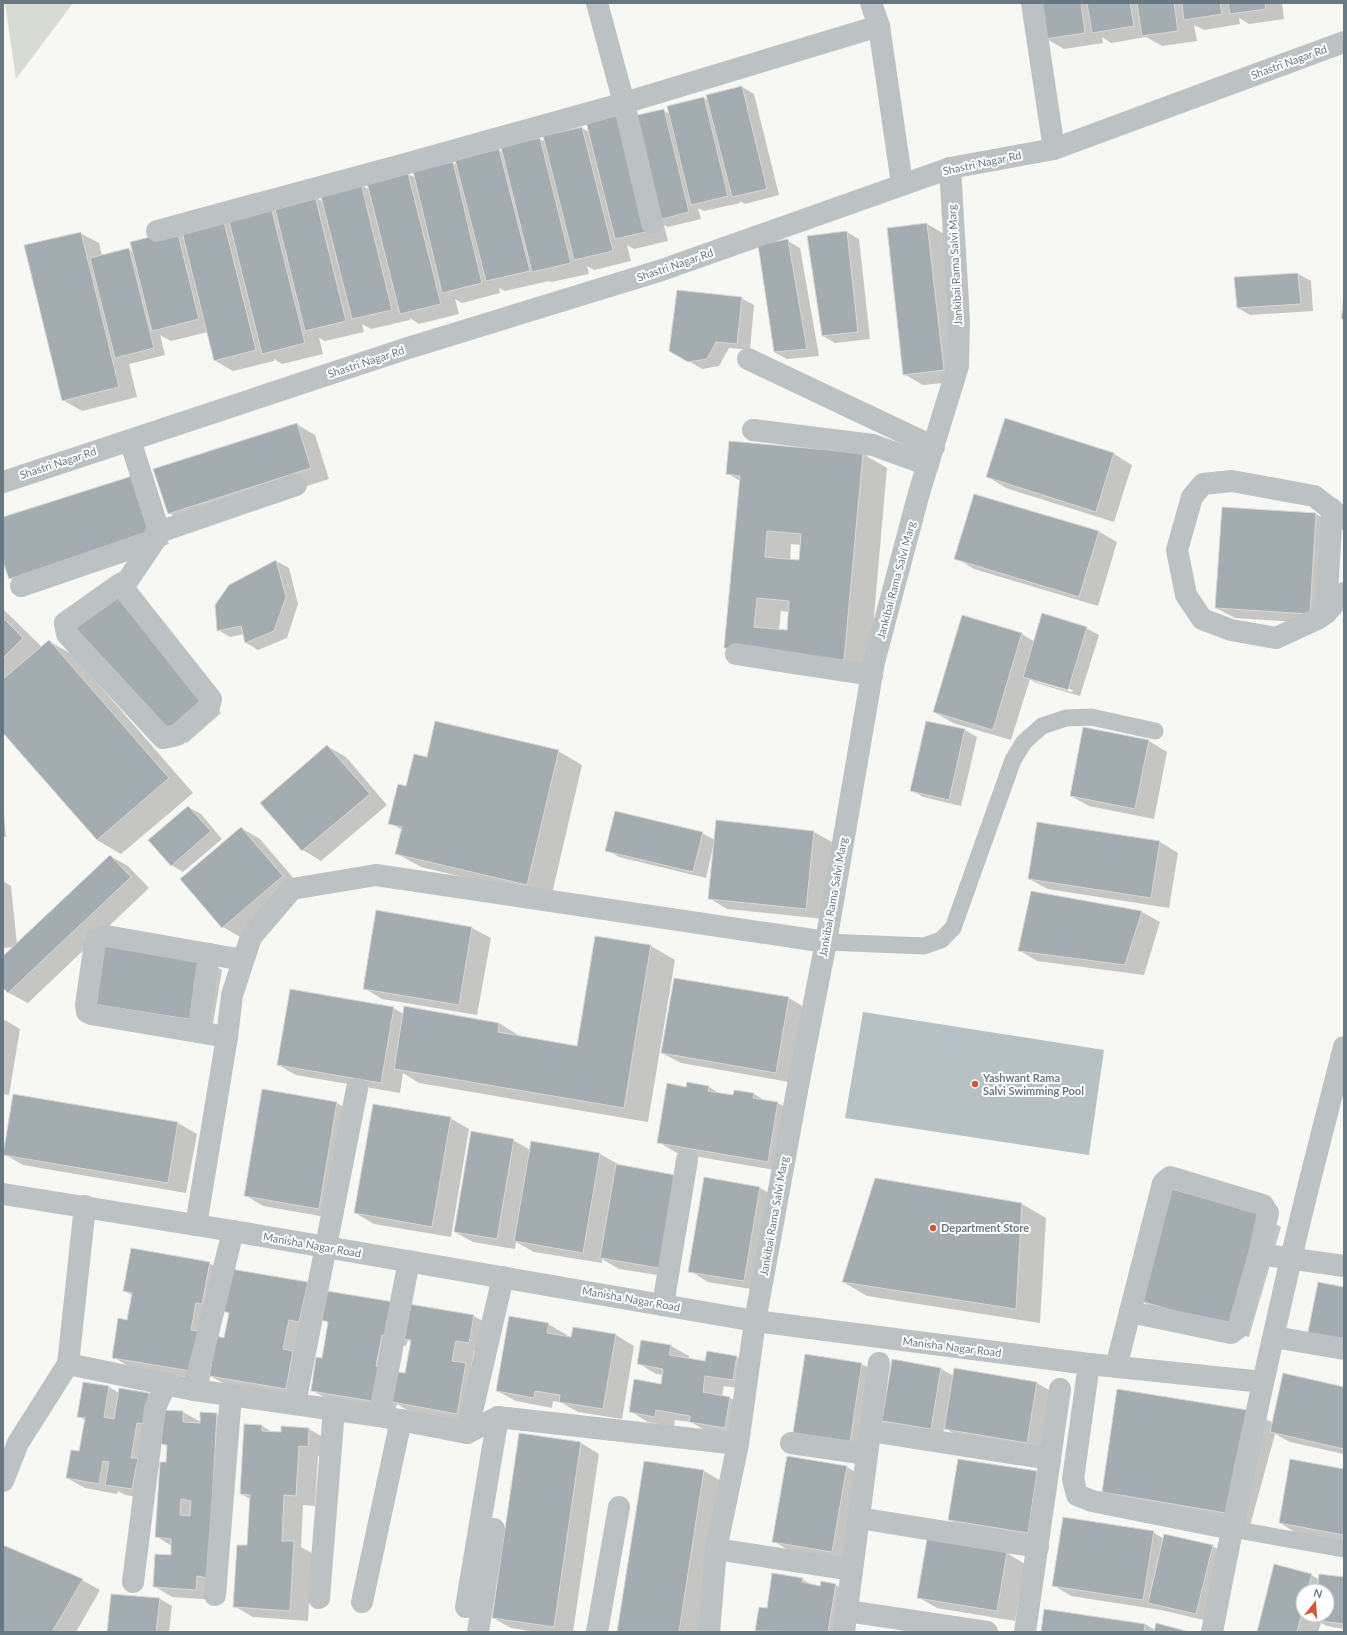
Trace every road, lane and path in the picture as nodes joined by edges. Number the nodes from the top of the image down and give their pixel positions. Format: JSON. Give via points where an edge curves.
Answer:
{"nodes":[{"id":1,"x":597,"y":3,"type":"edge"},
{"id":2,"x":871,"y":3,"type":"edge"},
{"id":3,"x":1032,"y":3,"type":"edge"},
{"id":4,"x":879,"y":26,"type":"junction"},
{"id":5,"x":1344,"y":42,"type":"edge"},
{"id":6,"x":624,"y":103,"type":"junction"},
{"id":7,"x":1054,"y":149,"type":"junction"},
{"id":8,"x":950,"y":168,"type":"junction"},
{"id":9,"x":902,"y":184,"type":"junction"},
{"id":10,"x":652,"y":223,"type":"dead end"},
{"id":11,"x":157,"y":231,"type":"dead end"},
{"id":12,"x":748,"y":359,"type":"dead end"},
{"id":13,"x":753,"y":430,"type":"dead end"},
{"id":14,"x":130,"y":440,"type":"junction"},
{"id":15,"x":931,"y":456,"type":"junction"},
{"id":16,"x":3,"y":482,"type":"edge"},
{"id":17,"x":296,"y":485,"type":"dead end"},
{"id":18,"x":1338,"y":514,"type":"edge"},
{"id":19,"x":156,"y":537,"type":"junction"},
{"id":20,"x":120,"y":584,"type":"junction"},
{"id":21,"x":21,"y":586,"type":"dead end"},
{"id":22,"x":1344,"y":593,"type":"edge"},
{"id":23,"x":1326,"y":613,"type":"junction"},
{"id":24,"x":736,"y":654,"type":"dead end"},
{"id":25,"x":872,"y":675,"type":"junction"},
{"id":26,"x":1155,"y":731,"type":"dead end"},
{"id":27,"x":826,"y":942,"type":"junction"},
{"id":28,"x":209,"y":954,"type":"junction"},
{"id":29,"x":243,"y":960,"type":"junction"},
{"id":30,"x":198,"y":1032,"type":"junction"},
{"id":31,"x":227,"y":1037,"type":"junction"},
{"id":32,"x":1344,"y":1047,"type":"edge"},
{"id":33,"x":357,"y":1089,"type":"dead end"},
{"id":34,"x":687,"y":1160,"type":"dead end"},
{"id":35,"x":3,"y":1194,"type":"edge"},
{"id":36,"x":85,"y":1206,"type":"junction"},
{"id":37,"x":196,"y":1225,"type":"junction"},
{"id":38,"x":233,"y":1231,"type":"junction"},
{"id":39,"x":326,"y":1247,"type":"junction"},
{"id":40,"x":1259,"y":1254,"type":"junction"},
{"id":41,"x":1291,"y":1259,"type":"junction"},
{"id":42,"x":409,"y":1261,"type":"junction"},
{"id":43,"x":1344,"y":1266,"type":"edge"},
{"id":44,"x":503,"y":1277,"type":"junction"},
{"id":45,"x":664,"y":1305,"type":"junction"},
{"id":46,"x":1130,"y":1312,"type":"junction"},
{"id":47,"x":756,"y":1321,"type":"junction"},
{"id":48,"x":1274,"y":1337,"type":"junction"},
{"id":49,"x":1344,"y":1349,"type":"edge"},
{"id":50,"x":879,"y":1363,"type":"dead end"},
{"id":51,"x":68,"y":1364,"type":"junction"},
{"id":52,"x":1089,"y":1364,"type":"junction"},
{"id":53,"x":1116,"y":1367,"type":"junction"},
{"id":54,"x":1263,"y":1382,"type":"junction"},
{"id":55,"x":166,"y":1384,"type":"junction"},
{"id":56,"x":1060,"y":1389,"type":"dead end"},
{"id":57,"x":194,"y":1390,"type":"junction"},
{"id":58,"x":231,"y":1395,"type":"junction"},
{"id":59,"x":296,"y":1403,"type":"junction"},
{"id":60,"x":334,"y":1410,"type":"junction"},
{"id":61,"x":379,"y":1416,"type":"junction"},
{"id":62,"x":498,"y":1416,"type":"junction"},
{"id":63,"x":401,"y":1420,"type":"junction"},
{"id":64,"x":870,"y":1431,"type":"junction"},
{"id":65,"x":467,"y":1433,"type":"junction"},
{"id":66,"x":791,"y":1443,"type":"dead end"},
{"id":67,"x":11,"y":1444,"type":"edge"},
{"id":68,"x":738,"y":1444,"type":"junction"},
{"id":69,"x":508,"y":1445,"type":"dead end"},
{"id":70,"x":867,"y":1454,"type":"junction"},
{"id":71,"x":1050,"y":1459,"type":"junction"},
{"id":72,"x":3,"y":1481,"type":"edge"},
{"id":73,"x":619,"y":1506,"type":"dead end"},
{"id":74,"x":859,"y":1518,"type":"junction"},
{"id":75,"x":1232,"y":1529,"type":"junction"},
{"id":76,"x":1038,"y":1547,"type":"junction"},
{"id":77,"x":716,"y":1549,"type":"junction"},
{"id":78,"x":1344,"y":1549,"type":"edge"},
{"id":79,"x":852,"y":1570,"type":"junction"},
{"id":80,"x":132,"y":1582,"type":"dead end"},
{"id":81,"x":216,"y":1595,"type":"dead end"},
{"id":82,"x":319,"y":1598,"type":"dead end"},
{"id":83,"x":362,"y":1602,"type":"dead end"},
{"id":84,"x":466,"y":1607,"type":"dead end"},
{"id":85,"x":846,"y":1622,"type":"edge"},
{"id":86,"x":478,"y":1632,"type":"edge"},
{"id":87,"x":597,"y":1632,"type":"edge"},
{"id":88,"x":709,"y":1632,"type":"edge"},
{"id":89,"x":987,"y":1632,"type":"edge"},
{"id":90,"x":1026,"y":1632,"type":"edge"},
{"id":91,"x":1212,"y":1632,"type":"edge"}],
"edges":[{"from":1,"to":6,"type":"street"},
{"from":2,"to":4,"type":"street"},
{"from":3,"to":7,"type":"street"},
{"from":4,"to":6,"type":"street"},
{"from":4,"to":9,"type":"street"},
{"from":5,"to":7,"type":"street","name":"Shastri Nagar Rd"},
{"from":6,"to":10,"type":"street"},
{"from":6,"to":11,"type":"street"},
{"from":7,"to":8,"type":"street","name":"Shastri Nagar Rd"},
{"from":8,"to":9,"type":"street","name":"Shastri Nagar Rd"},
{"from":8,"to":15,"type":"street","name":"Jankibai Rama Salvi Marg","via":[[959,320],[958,366]]},
{"from":9,"to":14,"type":"street","name":"Shastri Nagar Rd","via":[[662,270],[408,348]]},
{"from":12,"to":15,"type":"street"},
{"from":13,"to":15,"type":"street","via":[[873,445]]},
{"from":14,"to":16,"type":"street","name":"Shastri Nagar Rd"},
{"from":14,"to":19,"type":"street","via":[[157,525]]},
{"from":15,"to":25,"type":"street","name":"Jankibai Rama Salvi Marg"},
{"from":17,"to":19,"type":"street"},
{"from":18,"to":23,"type":"street"},
{"from":18,"to":23,"type":"street","via":[[1314,496],[1232,481],[1203,484],[1192,497],[1177,550],[1186,595],[1202,619],[1231,630],[1276,638]]},
{"from":19,"to":20,"type":"street","via":[[128,580]]},
{"from":19,"to":21,"type":"street"},
{"from":20,"to":20,"type":"street","via":[[65,623],[67,634],[163,738],[177,735],[209,707],[211,699]]},
{"from":22,"to":23,"type":"street"},
{"from":24,"to":25,"type":"street"},
{"from":25,"to":27,"type":"street","name":"Jankibai Rama Salvi Marg"},
{"from":26,"to":27,"type":"lane","via":[[1091,717],[1066,718],[1042,726],[1024,742],[1013,760],[953,928],[941,940],[924,946]]},
{"from":27,"to":29,"type":"street","via":[[376,875],[292,889],[251,937]]},
{"from":27,"to":47,"type":"street","name":"Jankibai Rama Salvi Marg"},
{"from":28,"to":29,"type":"street"},
{"from":28,"to":30,"type":"street"},
{"from":28,"to":30,"type":"street","via":[[101,937],[95,943],[86,1005],[87,1012],[91,1014]]},
{"from":29,"to":31,"type":"street","via":[[232,995]]},
{"from":30,"to":31,"type":"street"},
{"from":31,"to":37,"type":"street"},
{"from":32,"to":41,"type":"street"},
{"from":33,"to":39,"type":"street"},
{"from":34,"to":45,"type":"street"},
{"from":35,"to":36,"type":"street","name":"Manisha Nagar Road"},
{"from":36,"to":37,"type":"street","name":"Manisha Nagar Road"},
{"from":36,"to":51,"type":"street"},
{"from":37,"to":38,"type":"street","name":"Manisha Nagar Road"},
{"from":38,"to":39,"type":"street","name":"Manisha Nagar Road"},
{"from":38,"to":57,"type":"street"},
{"from":39,"to":42,"type":"street","name":"Manisha Nagar Road"},
{"from":39,"to":59,"type":"street"},
{"from":40,"to":41,"type":"street"},
{"from":40,"to":46,"type":"street","via":[[1238,1328],[1231,1333]]},
{"from":40,"to":46,"type":"street","via":[[1268,1213],[1263,1205],[1170,1177],[1163,1183]]},
{"from":41,"to":43,"type":"street"},
{"from":41,"to":48,"type":"street"},
{"from":42,"to":44,"type":"street","name":"Manisha Nagar Road"},
{"from":42,"to":61,"type":"street"},
{"from":44,"to":45,"type":"street","name":"Manisha Nagar Road"},
{"from":44,"to":65,"type":"street"},
{"from":45,"to":47,"type":"street","name":"Manisha Nagar Road"},
{"from":46,"to":53,"type":"street"},
{"from":47,"to":52,"type":"street","name":"Manisha Nagar Road"},
{"from":47,"to":68,"type":"street","name":"Jankibai Rama Salvi Marg"},
{"from":48,"to":49,"type":"street"},
{"from":48,"to":54,"type":"street"},
{"from":50,"to":64,"type":"street"},
{"from":51,"to":55,"type":"street"},
{"from":51,"to":67,"type":"street"},
{"from":52,"to":53,"type":"street","name":"Manisha Nagar Road"},
{"from":52,"to":75,"type":"street","via":[[1073,1479],[1077,1494],[1092,1502]]},
{"from":53,"to":54,"type":"street","name":"Manisha Nagar Road"},
{"from":54,"to":75,"type":"street"},
{"from":55,"to":57,"type":"street"},
{"from":55,"to":80,"type":"street","via":[[155,1408]]},
{"from":56,"to":71,"type":"street"},
{"from":57,"to":58,"type":"street"},
{"from":58,"to":59,"type":"street"},
{"from":58,"to":81,"type":"street"},
{"from":59,"to":60,"type":"street"},
{"from":60,"to":61,"type":"street"},
{"from":60,"to":82,"type":"street"},
{"from":61,"to":63,"type":"street"},
{"from":62,"to":65,"type":"street"},
{"from":62,"to":68,"type":"street"},
{"from":62,"to":84,"type":"street"},
{"from":63,"to":65,"type":"street"},
{"from":63,"to":83,"type":"street"},
{"from":64,"to":70,"type":"street"},
{"from":64,"to":71,"type":"street"},
{"from":66,"to":70,"type":"street"},
{"from":67,"to":72,"type":"street"},
{"from":68,"to":77,"type":"street","name":"Jankibai Rama Salvi Marg"},
{"from":69,"to":86,"type":"street"},
{"from":70,"to":74,"type":"street"},
{"from":71,"to":76,"type":"street"},
{"from":73,"to":87,"type":"street"},
{"from":74,"to":76,"type":"street"},
{"from":74,"to":79,"type":"street"},
{"from":75,"to":78,"type":"lane"},
{"from":75,"to":91,"type":"street"},
{"from":76,"to":90,"type":"street"},
{"from":77,"to":79,"type":"street"},
{"from":77,"to":88,"type":"street","name":"Jankibai Rama Salvi Marg"},
{"from":79,"to":85,"type":"street"},
{"from":85,"to":89,"type":"street"}]}
